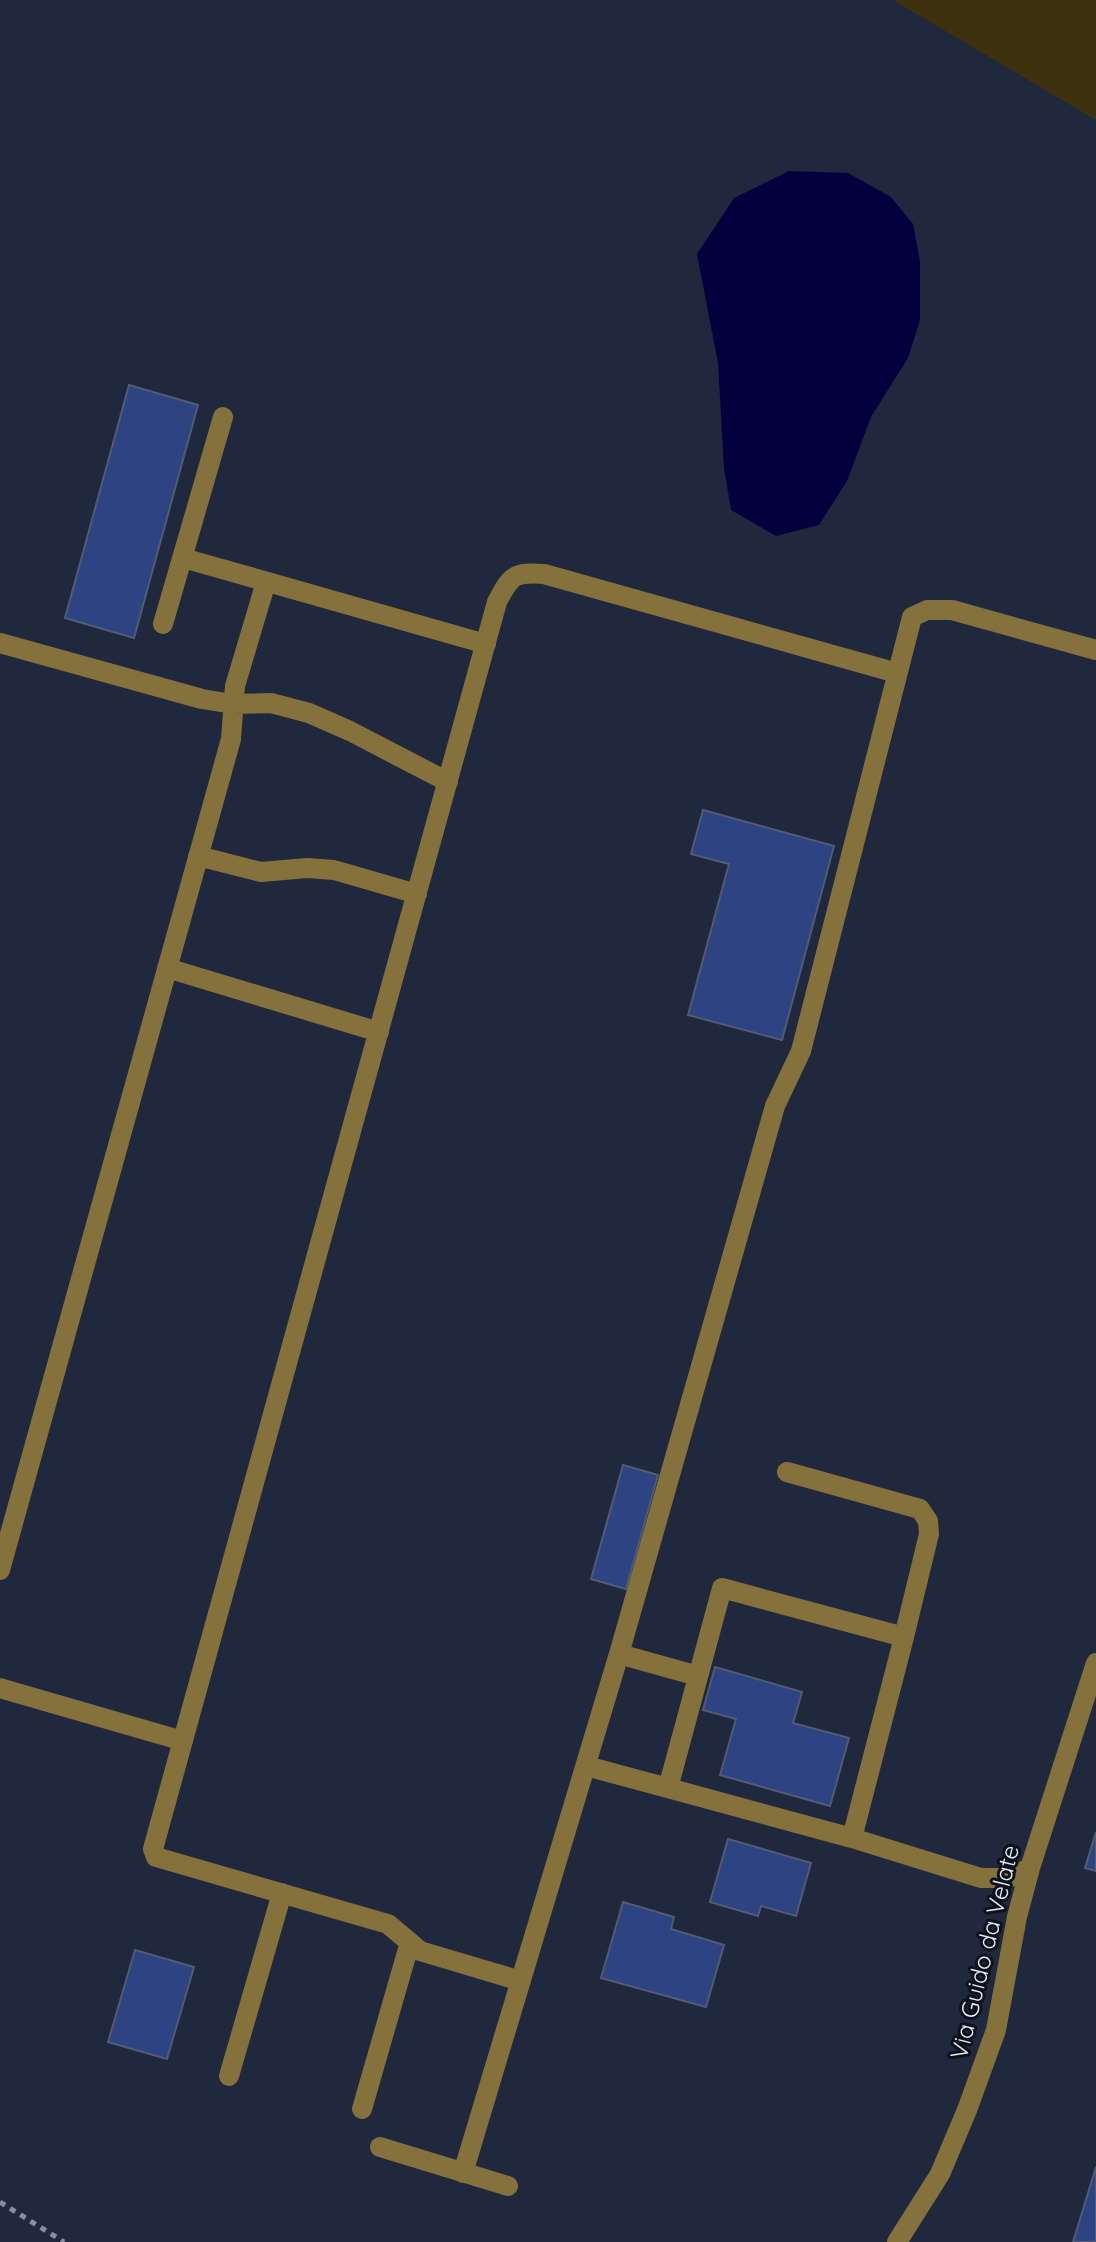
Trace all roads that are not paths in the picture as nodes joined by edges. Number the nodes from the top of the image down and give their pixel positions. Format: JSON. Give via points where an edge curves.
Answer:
{"nodes":[{"id":1,"x":223,"y":417,"type":"dead end"},
{"id":2,"x":183,"y":558,"type":"junction"},
{"id":3,"x":266,"y":582,"type":"junction"},
{"id":4,"x":163,"y":624,"type":"dead end"},
{"id":5,"x":0,"y":643,"type":"edge"},
{"id":6,"x":486,"y":644,"type":"junction"},
{"id":7,"x":1096,"y":650,"type":"edge"},
{"id":8,"x":897,"y":673,"type":"junction"},
{"id":9,"x":233,"y":704,"type":"junction"},
{"id":10,"x":448,"y":782,"type":"junction"},
{"id":11,"x":198,"y":856,"type":"junction"},
{"id":12,"x":417,"y":894,"type":"junction"},
{"id":13,"x":167,"y":968,"type":"junction"},
{"id":14,"x":379,"y":1032,"type":"junction"},
{"id":15,"x":787,"y":1472,"type":"dead end"},
{"id":16,"x":0,"y":1570,"type":"edge"},
{"id":17,"x":904,"y":1637,"type":"junction"},
{"id":18,"x":619,"y":1654,"type":"junction"},
{"id":19,"x":1096,"y":1663,"type":"edge"},
{"id":20,"x":698,"y":1676,"type":"junction"},
{"id":21,"x":0,"y":1688,"type":"edge"},
{"id":22,"x":183,"y":1741,"type":"junction"},
{"id":23,"x":586,"y":1766,"type":"junction"},
{"id":24,"x":668,"y":1788,"type":"junction"},
{"id":25,"x":852,"y":1838,"type":"junction"},
{"id":26,"x":1030,"y":1868,"type":"junction"},
{"id":27,"x":282,"y":1893,"type":"junction"},
{"id":28,"x":410,"y":1942,"type":"junction"},
{"id":29,"x":521,"y":1981,"type":"junction"},
{"id":30,"x":229,"y":2076,"type":"dead end"},
{"id":31,"x":362,"y":2109,"type":"dead end"},
{"id":32,"x":380,"y":2147,"type":"dead end"},
{"id":33,"x":463,"y":2173,"type":"junction"},
{"id":34,"x":508,"y":2186,"type":"dead end"},
{"id":35,"x":897,"y":2242,"type":"edge"}],
"edges":[{"from":1,"to":2,"type":"lane"},
{"from":2,"to":3,"type":"lane"},
{"from":2,"to":4,"type":"lane"},
{"from":3,"to":6,"type":"lane"},
{"from":3,"to":9,"type":"lane"},
{"from":5,"to":9,"type":"lane"},
{"from":6,"to":8,"type":"lane","via":[[497,602],[508,581],[521,572],[544,574]]},
{"from":6,"to":10,"type":"lane"},
{"from":7,"to":8,"type":"lane","via":[[952,610],[927,610],[912,617]]},
{"from":8,"to":18,"type":"lane","via":[[801,1051],[775,1106]]},
{"from":9,"to":10,"type":"lane","via":[[271,703],[309,713]]},
{"from":9,"to":11,"type":"lane","via":[[231,739]]},
{"from":10,"to":12,"type":"lane"},
{"from":11,"to":12,"type":"lane","via":[[261,872],[334,870]]},
{"from":11,"to":13,"type":"lane"},
{"from":12,"to":14,"type":"lane"},
{"from":13,"to":14,"type":"lane"},
{"from":13,"to":16,"type":"lane"},
{"from":14,"to":22,"type":"lane"},
{"from":15,"to":17,"type":"lane","via":[[920,1509],[929,1534]]},
{"from":17,"to":20,"type":"lane","via":[[722,1588]]},
{"from":17,"to":25,"type":"lane"},
{"from":18,"to":20,"type":"lane"},
{"from":18,"to":23,"type":"lane"},
{"from":19,"to":26,"type":"lane","name":"Via Guido da Velate"},
{"from":20,"to":24,"type":"lane"},
{"from":21,"to":22,"type":"lane"},
{"from":22,"to":27,"type":"lane","via":[[153,1849],[156,1857]]},
{"from":23,"to":24,"type":"lane"},
{"from":23,"to":29,"type":"lane"},
{"from":24,"to":25,"type":"lane"},
{"from":25,"to":26,"type":"lane","via":[[981,1878],[1008,1878]]},
{"from":26,"to":35,"type":"lane","name":"Via Guido da Velate","via":[[996,2030],[940,2174]]},
{"from":27,"to":28,"type":"lane","via":[[388,1924]]},
{"from":27,"to":30,"type":"lane"},
{"from":28,"to":29,"type":"lane","via":[[420,1951]]},
{"from":28,"to":31,"type":"lane"},
{"from":29,"to":33,"type":"lane"},
{"from":32,"to":33,"type":"lane"},
{"from":33,"to":34,"type":"lane"}]}
